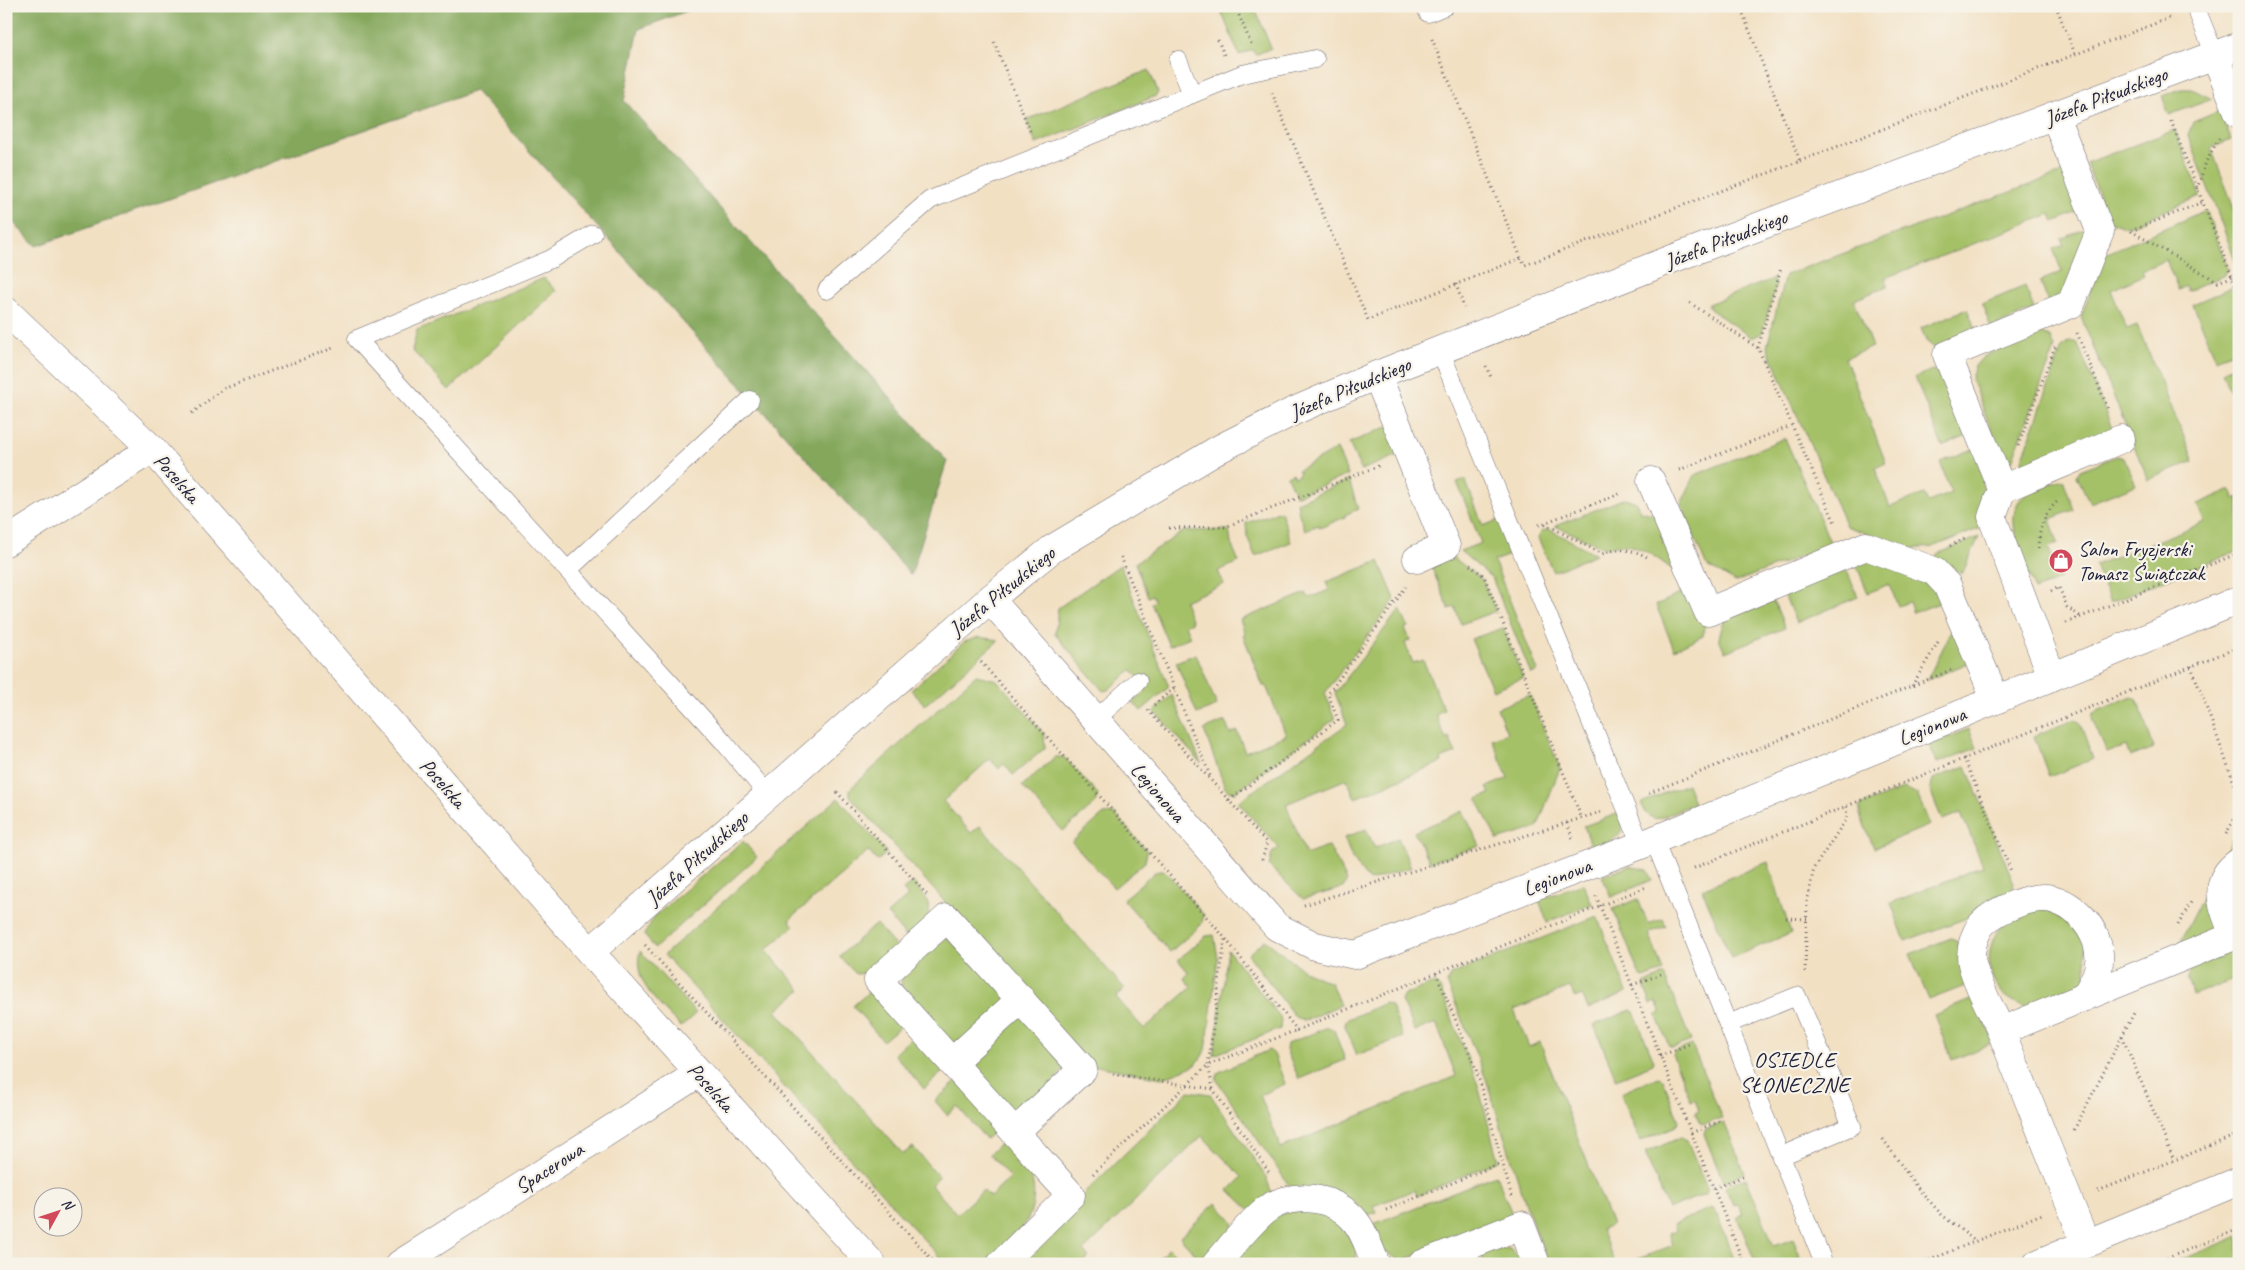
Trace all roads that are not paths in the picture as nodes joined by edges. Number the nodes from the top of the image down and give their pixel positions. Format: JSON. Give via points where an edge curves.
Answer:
{"nodes":[{"id":1,"x":1445,"y":6,"type":"edge"},
{"id":2,"x":2196,"y":7,"type":"edge"},
{"id":3,"x":1428,"y":13,"type":"dead end"},
{"id":4,"x":2227,"y":51,"type":"edge"},
{"id":5,"x":1315,"y":59,"type":"dead end"},
{"id":6,"x":1178,"y":60,"type":"dead end"},
{"id":7,"x":1192,"y":94,"type":"junction"},
{"id":8,"x":2239,"y":114,"type":"edge"},
{"id":9,"x":2054,"y":116,"type":"junction"},
{"id":10,"x":593,"y":234,"type":"dead end"},
{"id":11,"x":827,"y":290,"type":"dead end"},
{"id":12,"x":6,"y":311,"type":"edge"},
{"id":13,"x":1440,"y":350,"type":"junction"},
{"id":14,"x":1377,"y":375,"type":"junction"},
{"id":15,"x":750,"y":400,"type":"dead end"},
{"id":16,"x":2121,"y":439,"type":"road end"},
{"id":17,"x":152,"y":449,"type":"junction"},
{"id":18,"x":1651,"y":481,"type":"dead end"},
{"id":19,"x":2002,"y":489,"type":"junction"},
{"id":20,"x":6,"y":542,"type":"edge"},
{"id":21,"x":1417,"y":559,"type":"road end"},
{"id":22,"x":568,"y":570,"type":"junction"},
{"id":23,"x":990,"y":599,"type":"junction"},
{"id":24,"x":2239,"y":600,"type":"edge"},
{"id":25,"x":2052,"y":677,"type":"junction"},
{"id":26,"x":1138,"y":682,"type":"dead end"},
{"id":27,"x":1996,"y":700,"type":"junction"},
{"id":28,"x":1095,"y":720,"type":"junction"},
{"id":29,"x":768,"y":795,"type":"junction"},
{"id":30,"x":1647,"y":842,"type":"junction"},
{"id":31,"x":2239,"y":862,"type":"edge"},
{"id":32,"x":2236,"y":935,"type":"edge"},
{"id":33,"x":590,"y":952,"type":"junction"},
{"id":34,"x":2085,"y":997,"type":"junction"},
{"id":35,"x":1021,"y":999,"type":"junction"},
{"id":36,"x":1728,"y":1024,"type":"junction"},
{"id":37,"x":2001,"y":1031,"type":"junction"},
{"id":38,"x":952,"y":1062,"type":"junction"},
{"id":39,"x":699,"y":1073,"type":"junction"},
{"id":40,"x":1015,"y":1132,"type":"junction"},
{"id":41,"x":1781,"y":1156,"type":"junction"},
{"id":42,"x":2239,"y":1181,"type":"edge"},
{"id":43,"x":2086,"y":1244,"type":"junction"},
{"id":44,"x":400,"y":1264,"type":"edge"},
{"id":45,"x":872,"y":1264,"type":"edge"},
{"id":46,"x":1001,"y":1264,"type":"edge"},
{"id":47,"x":1216,"y":1264,"type":"edge"},
{"id":48,"x":1376,"y":1264,"type":"edge"},
{"id":49,"x":1422,"y":1264,"type":"edge"},
{"id":50,"x":1536,"y":1264,"type":"edge"},
{"id":51,"x":1824,"y":1264,"type":"edge"},
{"id":52,"x":2037,"y":1264,"type":"edge"}],
"edges":[{"from":1,"to":3,"type":"lane"},
{"from":2,"to":4,"type":"lane"},
{"from":4,"to":8,"type":"street"},
{"from":4,"to":9,"type":"street","name":"Józefa Piłsudskiego"},
{"from":5,"to":7,"type":"lane","via":[[1242,74]]},
{"from":6,"to":7,"type":"lane"},
{"from":7,"to":11,"type":"lane","via":[[930,200]]},
{"from":9,"to":13,"type":"street","name":"Józefa Piłsudskiego"},
{"from":9,"to":19,"type":"street","via":[[2100,231],[2070,308],[1947,355]]},
{"from":10,"to":22,"type":"lane","via":[[551,259],[357,339]]},
{"from":12,"to":17,"type":"street","name":"Poselska"},
{"from":13,"to":14,"type":"street","name":"Józefa Piłsudskiego"},
{"from":13,"to":30,"type":"lane","via":[[1624,803]]},
{"from":14,"to":21,"type":"street","via":[[1446,546]]},
{"from":14,"to":23,"type":"street","name":"Józefa Piłsudskiego","via":[[1219,449],[1136,497],[1052,549]]},
{"from":15,"to":22,"type":"lane"},
{"from":16,"to":19,"type":"street"},
{"from":17,"to":20,"type":"street"},
{"from":17,"to":33,"type":"street","name":"Poselska"},
{"from":18,"to":27,"type":"street","via":[[1708,612],[1866,546],[1934,571],[1947,585]]},
{"from":19,"to":25,"type":"street","via":[[1992,517]]},
{"from":22,"to":29,"type":"lane"},
{"from":23,"to":28,"type":"street","name":"Legionowa"},
{"from":23,"to":29,"type":"street","name":"Józefa Piłsudskiego"},
{"from":24,"to":25,"type":"street","name":"Legionowa"},
{"from":25,"to":27,"type":"street","name":"Legionowa"},
{"from":26,"to":28,"type":"lane"},
{"from":27,"to":30,"type":"street","name":"Legionowa"},
{"from":28,"to":30,"type":"street","name":"Legionowa","via":[[1277,927],[1315,946],[1354,955]]},
{"from":29,"to":33,"type":"street","name":"Józefa Piłsudskiego"},
{"from":30,"to":36,"type":"lane"},
{"from":31,"to":32,"type":"street","via":[[2229,869],[2220,891],[2221,902]]},
{"from":32,"to":34,"type":"street"},
{"from":33,"to":39,"type":"street","name":"Poselska"},
{"from":34,"to":37,"type":"street"},
{"from":34,"to":37,"type":"street","via":[[2097,971],[2098,945],[2089,925],[2074,908],[2051,898],[2024,900],[1982,924],[1973,942],[1971,963]]},
{"from":35,"to":38,"type":"street"},
{"from":35,"to":38,"type":"street","via":[[947,918],[878,980]]},
{"from":35,"to":40,"type":"street","via":[[1083,1069]]},
{"from":36,"to":41,"type":"lane"},
{"from":36,"to":41,"type":"lane","via":[[1798,996],[1852,1126]]},
{"from":37,"to":43,"type":"street"},
{"from":38,"to":40,"type":"street"},
{"from":39,"to":44,"type":"street","name":"Spacerowa"},
{"from":39,"to":45,"type":"street","name":"Poselska"},
{"from":40,"to":46,"type":"street","via":[[1071,1195]]},
{"from":41,"to":51,"type":"lane"},
{"from":42,"to":43,"type":"street"},
{"from":43,"to":52,"type":"street"},
{"from":47,"to":48,"type":"street","via":[[1263,1212],[1288,1200],[1312,1198],[1340,1208],[1356,1223]]},
{"from":49,"to":50,"type":"street","via":[[1521,1225]]}]}
